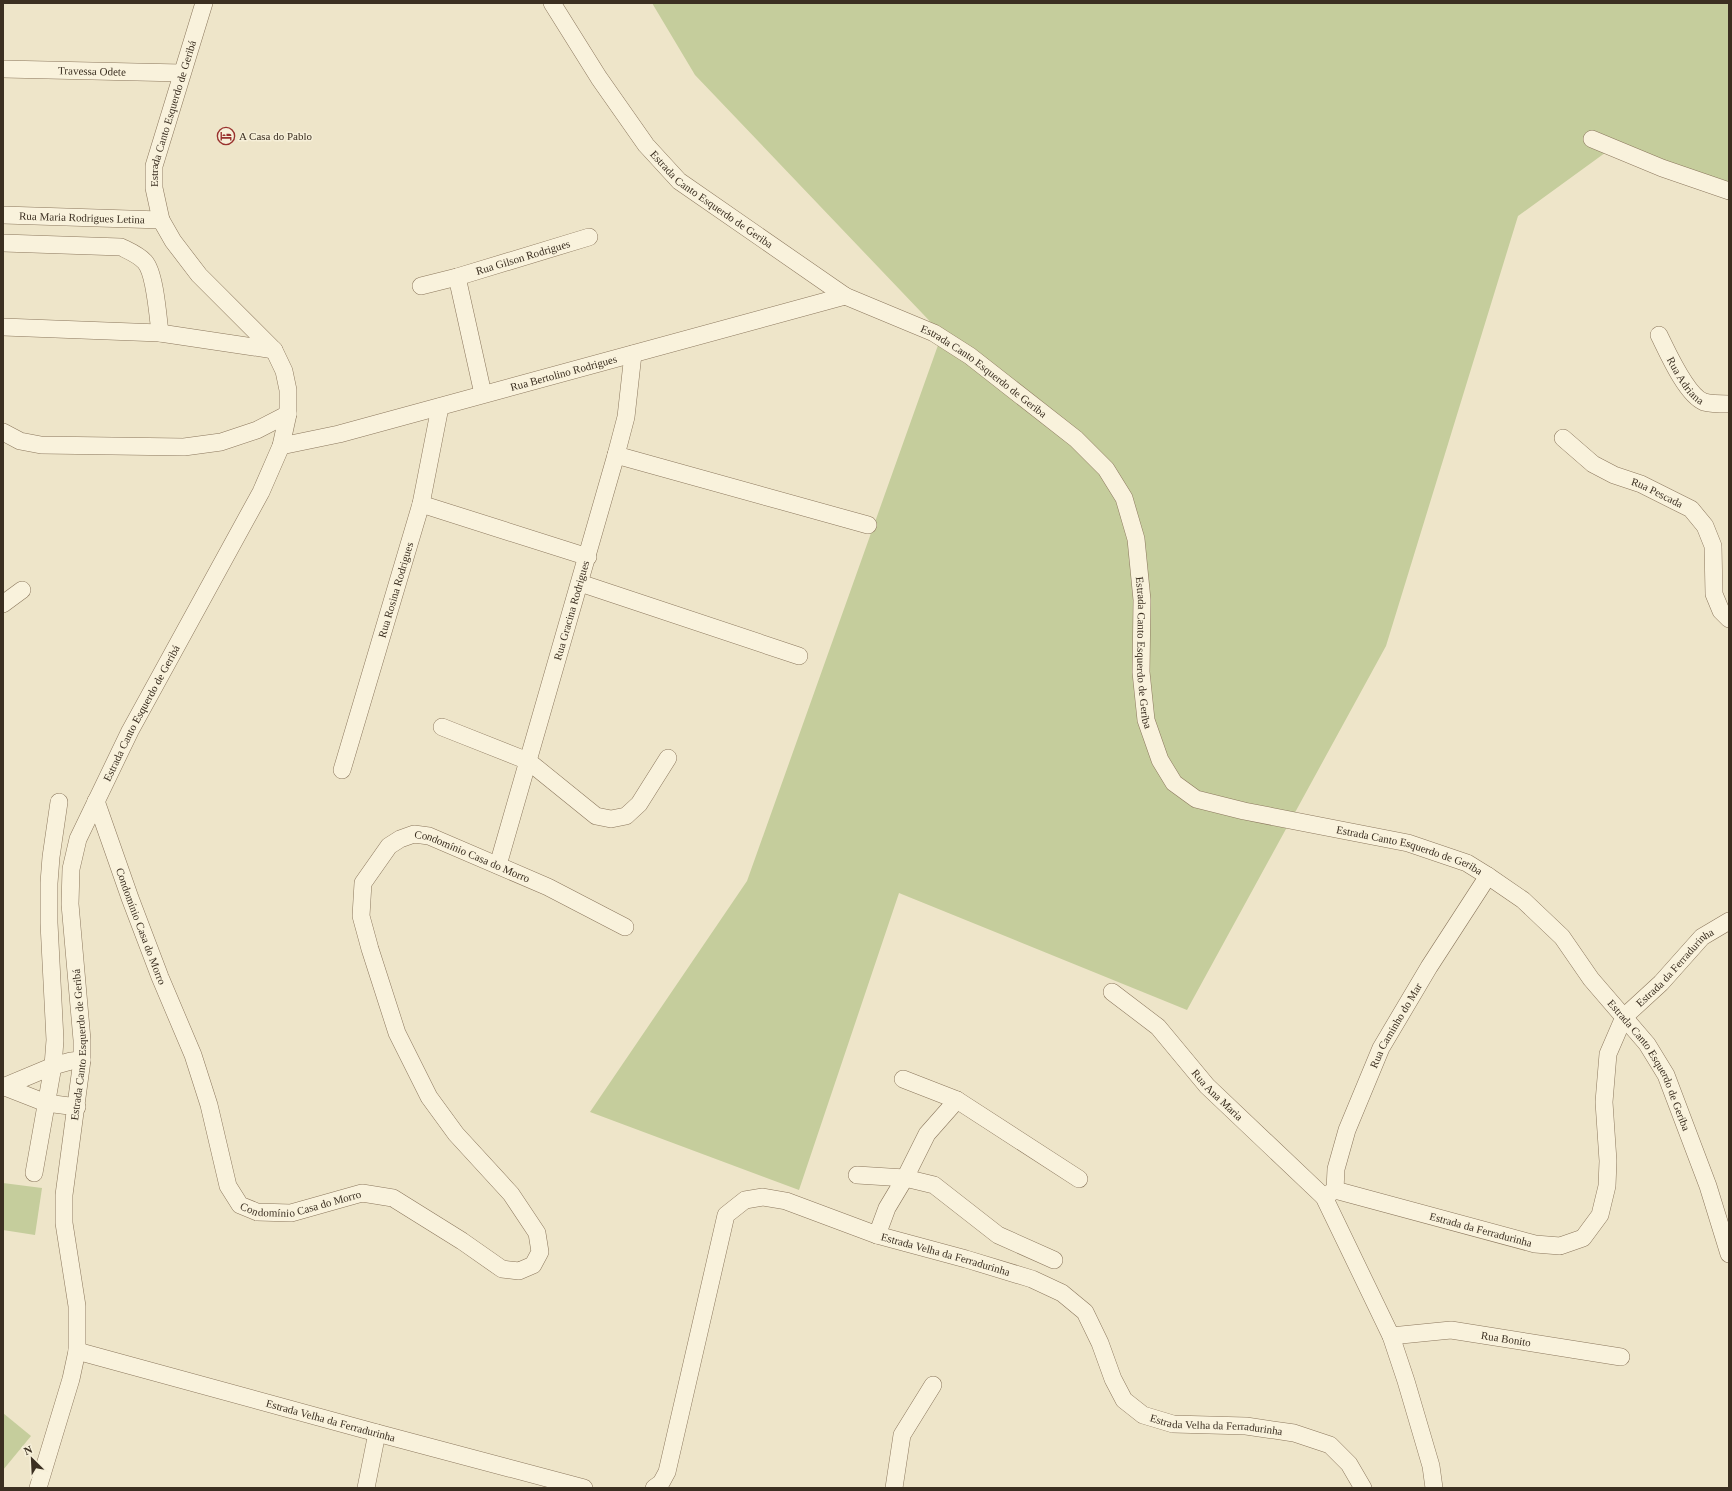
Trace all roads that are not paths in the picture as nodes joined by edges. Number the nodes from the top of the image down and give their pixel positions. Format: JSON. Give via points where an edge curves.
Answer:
{"nodes":[{"id":1,"x":204,"y":3,"type":"edge"},
{"id":2,"x":552,"y":3,"type":"edge"},
{"id":3,"x":3,"y":69,"type":"edge"},
{"id":4,"x":182,"y":73,"type":"junction"},
{"id":5,"x":1592,"y":140,"type":"dead end"},
{"id":6,"x":1729,"y":190,"type":"edge"},
{"id":7,"x":3,"y":215,"type":"edge"},
{"id":8,"x":161,"y":220,"type":"junction"},
{"id":9,"x":589,"y":237,"type":"dead end"},
{"id":10,"x":3,"y":243,"type":"edge"},
{"id":11,"x":457,"y":277,"type":"junction"},
{"id":12,"x":421,"y":286,"type":"dead end"},
{"id":13,"x":845,"y":296,"type":"junction"},
{"id":14,"x":3,"y":327,"type":"edge"},
{"id":15,"x":160,"y":333,"type":"junction"},
{"id":16,"x":1658,"y":335,"type":"dead end"},
{"id":17,"x":274,"y":350,"type":"junction"},
{"id":18,"x":634,"y":354,"type":"junction"},
{"id":19,"x":483,"y":394,"type":"junction"},
{"id":20,"x":1729,"y":404,"type":"edge"},
{"id":21,"x":440,"y":407,"type":"junction"},
{"id":22,"x":288,"y":414,"type":"junction"},
{"id":23,"x":3,"y":432,"type":"edge"},
{"id":24,"x":1563,"y":438,"type":"dead end"},
{"id":25,"x":281,"y":446,"type":"junction"},
{"id":26,"x":616,"y":455,"type":"junction"},
{"id":27,"x":421,"y":504,"type":"junction"},
{"id":28,"x":868,"y":525,"type":"dead end"},
{"id":29,"x":588,"y":557,"type":"junction"},
{"id":30,"x":580,"y":583,"type":"junction"},
{"id":31,"x":22,"y":590,"type":"dead end"},
{"id":32,"x":3,"y":604,"type":"edge"},
{"id":33,"x":1729,"y":619,"type":"edge"},
{"id":34,"x":799,"y":656,"type":"dead end"},
{"id":35,"x":442,"y":728,"type":"dead end"},
{"id":36,"x":668,"y":758,"type":"dead end"},
{"id":37,"x":528,"y":761,"type":"junction"},
{"id":38,"x":342,"y":770,"type":"dead end"},
{"id":39,"x":96,"y":801,"type":"junction"},
{"id":40,"x":59,"y":802,"type":"dead end"},
{"id":41,"x":498,"y":865,"type":"junction"},
{"id":42,"x":1488,"y":876,"type":"junction"},
{"id":43,"x":1729,"y":921,"type":"edge"},
{"id":44,"x":625,"y":927,"type":"dead end"},
{"id":45,"x":1729,"y":933,"type":"edge"},
{"id":46,"x":1702,"y":937,"type":"junction"},
{"id":47,"x":1112,"y":992,"type":"dead end"},
{"id":48,"x":1624,"y":1017,"type":"junction"},
{"id":49,"x":82,"y":1060,"type":"junction"},
{"id":50,"x":53,"y":1066,"type":"junction"},
{"id":51,"x":903,"y":1079,"type":"dead end"},
{"id":52,"x":4,"y":1087,"type":"edge"},
{"id":53,"x":957,"y":1100,"type":"junction"},
{"id":54,"x":46,"y":1102,"type":"junction"},
{"id":55,"x":76,"y":1107,"type":"junction"},
{"id":56,"x":34,"y":1173,"type":"dead end"},
{"id":57,"x":857,"y":1175,"type":"dead end"},
{"id":58,"x":905,"y":1178,"type":"junction"},
{"id":59,"x":1079,"y":1179,"type":"dead end"},
{"id":60,"x":1708,"y":1186,"type":"junction"},
{"id":61,"x":1330,"y":1194,"type":"junction"},
{"id":62,"x":1729,"y":1222,"type":"edge"},
{"id":63,"x":877,"y":1235,"type":"junction"},
{"id":64,"x":1729,"y":1254,"type":"edge"},
{"id":65,"x":1054,"y":1260,"type":"dead end"},
{"id":66,"x":1391,"y":1336,"type":"junction"},
{"id":67,"x":77,"y":1351,"type":"junction"},
{"id":68,"x":1621,"y":1357,"type":"dead end"},
{"id":69,"x":933,"y":1385,"type":"dead end"},
{"id":70,"x":377,"y":1433,"type":"junction"},
{"id":71,"x":38,"y":1488,"type":"edge"},
{"id":72,"x":366,"y":1488,"type":"edge"},
{"id":73,"x":584,"y":1488,"type":"edge"},
{"id":74,"x":654,"y":1488,"type":"edge"},
{"id":75,"x":894,"y":1488,"type":"edge"},
{"id":76,"x":1363,"y":1488,"type":"edge"},
{"id":77,"x":1434,"y":1488,"type":"edge"}],
"edges":[{"from":1,"to":4,"type":"street","name":"Estrada Canto Esquerdo de Geribá"},
{"from":2,"to":13,"type":"street","name":"Estrada Canto Esquerdo de Geriba","via":[[646,146],[679,181]]},
{"from":3,"to":4,"type":"street","name":"Travessa Odete"},
{"from":4,"to":8,"type":"street","name":"Estrada Canto Esquerdo de Geribá","via":[[154,166],[154,188]]},
{"from":5,"to":6,"type":"street","via":[[1662,168]]},
{"from":7,"to":8,"type":"street","name":"Rua Maria Rodrigues Letina"},
{"from":8,"to":17,"type":"street","name":"Estrada Canto Esquerdo de Geribá","via":[[173,241],[199,275]]},
{"from":9,"to":11,"type":"street","name":"Rua Gilson Rodrigues"},
{"from":10,"to":15,"type":"street","via":[[121,247],[135,254],[146,263],[152,279]]},
{"from":11,"to":12,"type":"street","name":"Rua Gilson Rodrigues"},
{"from":11,"to":19,"type":"street"},
{"from":13,"to":18,"type":"street","name":"Rua Bertolino Rodrigues"},
{"from":13,"to":42,"type":"street","name":"Estrada Canto Esquerdo de Geriba","via":[[934,333],[970,356],[1076,438],[1106,469],[1124,498],[1136,539],[1142,600],[1141,672],[1146,720],[1160,760],[1174,783],[1196,799],[1408,843],[1467,863]]},
{"from":14,"to":15,"type":"street"},
{"from":15,"to":17,"type":"street"},
{"from":16,"to":20,"type":"street","name":"Rua Adriana","via":[[1688,388],[1703,402]]},
{"from":17,"to":22,"type":"street","name":"Estrada Canto Esquerdo de Geribá","via":[[284,371],[288,390]]},
{"from":18,"to":19,"type":"street","name":"Rua Bertolino Rodrigues"},
{"from":18,"to":26,"type":"street","name":"Rua Gracina Rodrigues","via":[[626,417]]},
{"from":19,"to":21,"type":"street","name":"Rua Bertolino Rodrigues"},
{"from":21,"to":25,"type":"street","name":"Rua Bertolino Rodrigues","via":[[339,434]]},
{"from":21,"to":27,"type":"street","name":"Rua Rosina Rodrigues"},
{"from":22,"to":23,"type":"street","via":[[257,430],[221,442],[184,447],[41,445],[20,440]]},
{"from":22,"to":25,"type":"street","name":"Estrada Canto Esquerdo de Geribá"},
{"from":24,"to":33,"type":"street","name":"Rua Pescada","via":[[1600,468],[1641,484],[1691,509],[1705,526],[1713,546],[1714,594],[1721,611]]},
{"from":25,"to":39,"type":"street","name":"Estrada Canto Esquerdo de Geribá","via":[[261,492],[130,731]]},
{"from":26,"to":28,"type":"street"},
{"from":26,"to":29,"type":"street","name":"Rua Gracina Rodrigues"},
{"from":27,"to":29,"type":"street"},
{"from":27,"to":38,"type":"street","name":"Rua Rosina Rodrigues"},
{"from":29,"to":30,"type":"street","name":"Rua Gracina Rodrigues"},
{"from":30,"to":34,"type":"street"},
{"from":30,"to":37,"type":"street","name":"Rua Gracina Rodrigues"},
{"from":31,"to":32,"type":"street"},
{"from":35,"to":37,"type":"street"},
{"from":36,"to":37,"type":"street","via":[[639,804],[626,816],[611,819],[596,816]]},
{"from":37,"to":41,"type":"street","name":"Rua Gracina Rodrigues"},
{"from":39,"to":41,"type":"street","name":"Condomínio Casa do Morro","via":[[130,898],[193,1055],[209,1105],[228,1186],[240,1205],[257,1212],[291,1213],[362,1193],[393,1198],[462,1241],[502,1270],[519,1271],[533,1265],[540,1252],[537,1233],[511,1194],[456,1134],[429,1097],[397,1033],[361,916],[363,883],[389,846],[400,839],[414,834],[428,836]]},
{"from":39,"to":49,"type":"street","name":"Estrada Canto Esquerdo de Geribá","via":[[78,839],[71,869],[70,904]]},
{"from":40,"to":50,"type":"street","via":[[49,883],[55,1040]]},
{"from":41,"to":44,"type":"street","name":"Condomínio Casa do Morro","via":[[548,887]]},
{"from":42,"to":48,"type":"street","name":"Estrada Canto Esquerdo de Geriba","via":[[1523,900],[1562,936],[1591,979]]},
{"from":42,"to":61,"type":"street","name":"Rua Caminho do Mar","via":[[1381,1048],[1347,1130]]},
{"from":43,"to":46,"type":"street"},
{"from":45,"to":46,"type":"street","name":"Estrada da Ferradurinha"},
{"from":46,"to":48,"type":"street","name":"Estrada da Ferradurinha","via":[[1661,983]]},
{"from":47,"to":61,"type":"street","name":"Rua Ana Maria","via":[[1158,1028],[1207,1086]]},
{"from":48,"to":60,"type":"street","name":"Estrada Canto Esquerdo de Geriba","via":[[1647,1044],[1666,1075]]},
{"from":48,"to":61,"type":"street","name":"Estrada da Ferradurinha","via":[[1608,1054],[1604,1102],[1607,1186],[1600,1215],[1583,1238],[1560,1246],[1535,1244]]},
{"from":49,"to":50,"type":"street"},
{"from":49,"to":55,"type":"street","name":"Estrada Canto Esquerdo de Geribá"},
{"from":50,"to":52,"type":"street"},
{"from":50,"to":54,"type":"street"},
{"from":51,"to":53,"type":"street"},
{"from":52,"to":54,"type":"street"},
{"from":53,"to":58,"type":"street","via":[[927,1134]]},
{"from":53,"to":59,"type":"street"},
{"from":54,"to":55,"type":"street"},
{"from":54,"to":56,"type":"street"},
{"from":55,"to":67,"type":"street","name":"Estrada Canto Esquerdo de Geribá","via":[[64,1195],[64,1223],[77,1306]]},
{"from":57,"to":58,"type":"street"},
{"from":58,"to":63,"type":"street","via":[[887,1208]]},
{"from":58,"to":65,"type":"street","via":[[934,1185],[998,1235]]},
{"from":60,"to":62,"type":"street"},
{"from":60,"to":64,"type":"street","name":"Estrada Canto Esquerdo de Geriba"},
{"from":61,"to":66,"type":"street"},
{"from":63,"to":74,"type":"street","name":"Estrada Velha da Ferradurinha","via":[[786,1201],[763,1197],[745,1200],[726,1215],[667,1472]]},
{"from":63,"to":76,"type":"street","name":"Estrada Velha da Ferradurinha","via":[[1017,1274],[1062,1293],[1085,1312],[1124,1400],[1143,1415],[1173,1424],[1246,1426],[1294,1433],[1330,1445],[1349,1464]]},
{"from":66,"to":68,"type":"street","name":"Rua Bonito","via":[[1451,1330]]},
{"from":66,"to":77,"type":"street","via":[[1431,1466]]},
{"from":67,"to":70,"type":"street","name":"Estrada Velha da Ferradurinha"},
{"from":67,"to":71,"type":"street","name":"Estrada Canto Esquerdo de Geribá"},
{"from":69,"to":75,"type":"street","via":[[902,1435]]},
{"from":70,"to":72,"type":"street"},
{"from":70,"to":73,"type":"street","name":"Estrada Velha da Ferradurinha"}]}
